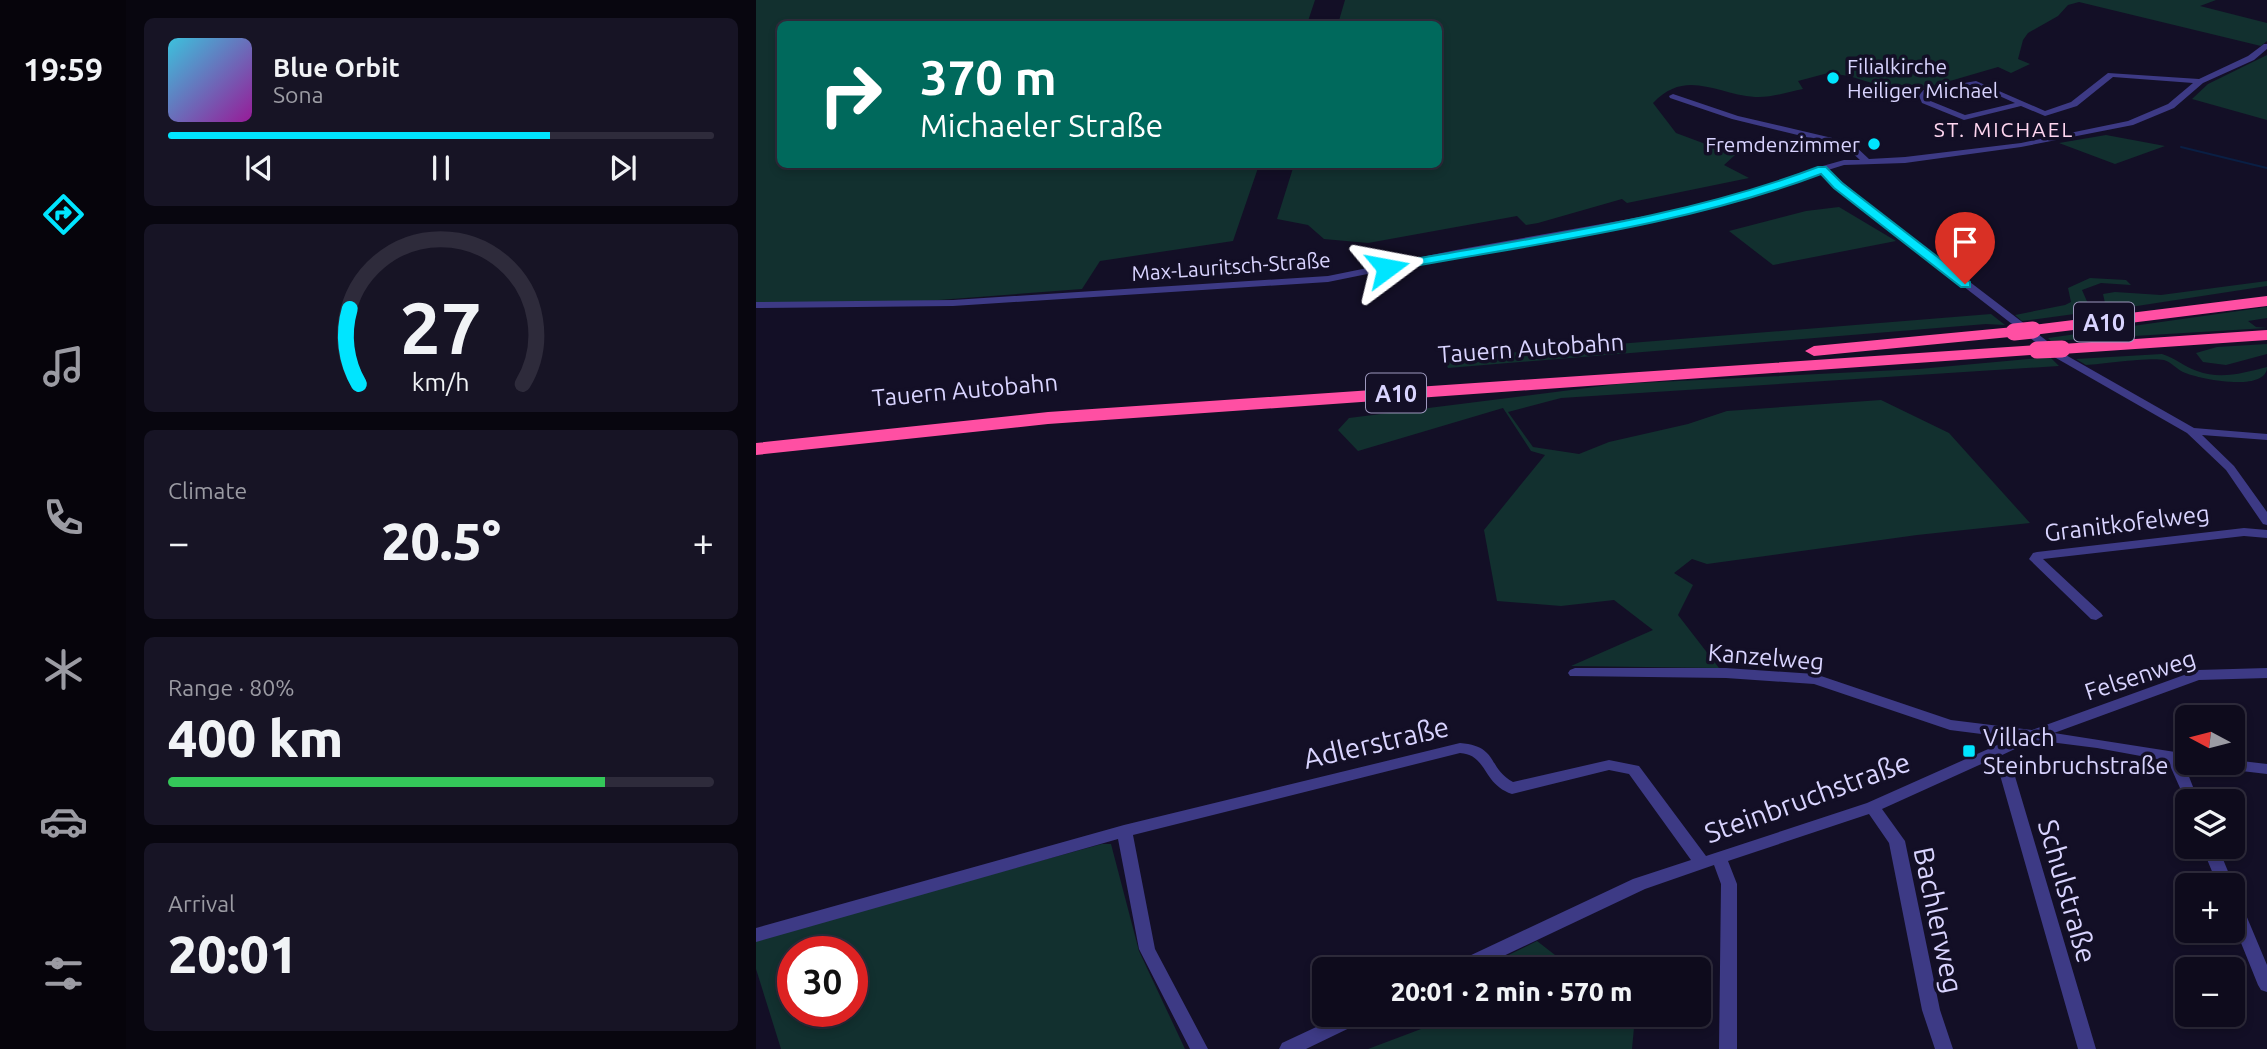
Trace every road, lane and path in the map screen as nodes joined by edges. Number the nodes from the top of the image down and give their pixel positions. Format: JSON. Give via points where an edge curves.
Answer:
{"nodes":[{"id":1,"x":2267,"y":47,"type":"edge"},
{"id":2,"x":2200,"y":81,"type":"junction"},
{"id":3,"x":1673,"y":96,"type":"dead end"},
{"id":4,"x":2021,"y":104,"type":"junction"},
{"id":5,"x":1866,"y":161,"type":"junction"},
{"id":6,"x":1822,"y":169,"type":"junction"},
{"id":7,"x":2267,"y":301,"type":"edge"},
{"id":8,"x":756,"y":305,"type":"edge"},
{"id":9,"x":2267,"y":335,"type":"edge"},
{"id":10,"x":2191,"y":431,"type":"junction"},
{"id":11,"x":756,"y":437,"type":"edge"},
{"id":12,"x":2267,"y":437,"type":"edge"},
{"id":13,"x":756,"y":449,"type":"edge"},
{"id":14,"x":2267,"y":521,"type":"edge"},
{"id":15,"x":2267,"y":534,"type":"edge"},
{"id":16,"x":2096,"y":616,"type":"dead end"},
{"id":17,"x":1575,"y":673,"type":"dead end"},
{"id":18,"x":2267,"y":673,"type":"edge"},
{"id":19,"x":2030,"y":736,"type":"junction"},
{"id":20,"x":1989,"y":753,"type":"junction"},
{"id":21,"x":2175,"y":758,"type":"edge"},
{"id":22,"x":2245,"y":766,"type":"edge"},
{"id":23,"x":2267,"y":769,"type":"edge"},
{"id":24,"x":1872,"y":807,"type":"junction"},
{"id":25,"x":1124,"y":831,"type":"junction"},
{"id":26,"x":1719,"y":857,"type":"junction"},
{"id":27,"x":1702,"y":863,"type":"junction"},
{"id":28,"x":2245,"y":932,"type":"edge"},
{"id":29,"x":756,"y":935,"type":"edge"},
{"id":30,"x":1485,"y":957,"type":"edge"},
{"id":31,"x":2267,"y":985,"type":"edge"},
{"id":32,"x":1335,"y":1027,"type":"edge"},
{"id":33,"x":1199,"y":1049,"type":"edge"},
{"id":34,"x":1288,"y":1049,"type":"edge"},
{"id":35,"x":1727,"y":1049,"type":"edge"},
{"id":36,"x":1944,"y":1049,"type":"edge"},
{"id":37,"x":2087,"y":1049,"type":"edge"}],
"edges":[{"from":1,"to":2,"type":"street"},
{"from":2,"to":4,"type":"street","via":[[2111,75],[2074,103],[2045,114]]},
{"from":2,"to":5,"type":"street","name":"Max-Lauritsch-Straße","via":[[2171,106],[2121,125],[2021,145]]},
{"from":3,"to":5,"type":"street","via":[[1747,121],[1842,143]]},
{"from":4,"to":4,"type":"street","via":[[1964,118],[1923,96],[1970,83]]},
{"from":5,"to":6,"type":"street","name":"Max-Lauritsch-Straße"},
{"from":6,"to":8,"type":"street","name":"Max-Lauritsch-Straße","via":[[1778,186],[1664,216],[1328,279],[965,303]]},
{"from":6,"to":10,"type":"street","via":[[2060,356]]},
{"from":7,"to":11,"type":"highway","name":"Tauern Autobahn","number":"A10","via":[[2024,331],[1757,356],[1062,405]]},
{"from":9,"to":13,"type":"highway","name":"Tauern Autobahn","number":"A10","bridge":true,"via":[[1048,418]]},
{"from":10,"to":12,"type":"street"},
{"from":10,"to":14,"type":"street","via":[[2230,468]]},
{"from":15,"to":16,"type":"street","name":"Granitkofelweg","via":[[2244,532],[2035,559]]},
{"from":17,"to":19,"type":"street","name":"Kanzelweg","via":[[1726,673],[1815,679],[1950,725]]},
{"from":18,"to":19,"type":"street","name":"Felsenweg","via":[[2198,675]]},
{"from":19,"to":20,"type":"street","name":"Steinbruchstraße"},
{"from":19,"to":21,"type":"street","name":"Steinbruchstraße"},
{"from":20,"to":24,"type":"street","name":"Steinbruchstraße"},
{"from":20,"to":37,"type":"street","name":"Schulstraße","via":[[2007,773]]},
{"from":22,"to":23,"type":"street"},
{"from":24,"to":26,"type":"street","name":"Steinbruchstraße"},
{"from":24,"to":36,"type":"street","name":"Bachlerweg","via":[[1897,841],[1931,1010]]},
{"from":25,"to":27,"type":"street","name":"Adlerstraße","via":[[1469,747],[1482,754],[1498,780],[1512,788],[1609,765],[1634,770]]},
{"from":25,"to":29,"type":"street","name":"Adlerstraße"},
{"from":25,"to":33,"type":"street","via":[[1147,949]]},
{"from":26,"to":27,"type":"street","name":"Steinbruchstraße"},
{"from":26,"to":35,"type":"street","via":[[1729,884]]},
{"from":27,"to":30,"type":"street","name":"Steinbruchstraße","via":[[1627,890]]},
{"from":28,"to":31,"type":"street"},
{"from":32,"to":34,"type":"street"}]}
